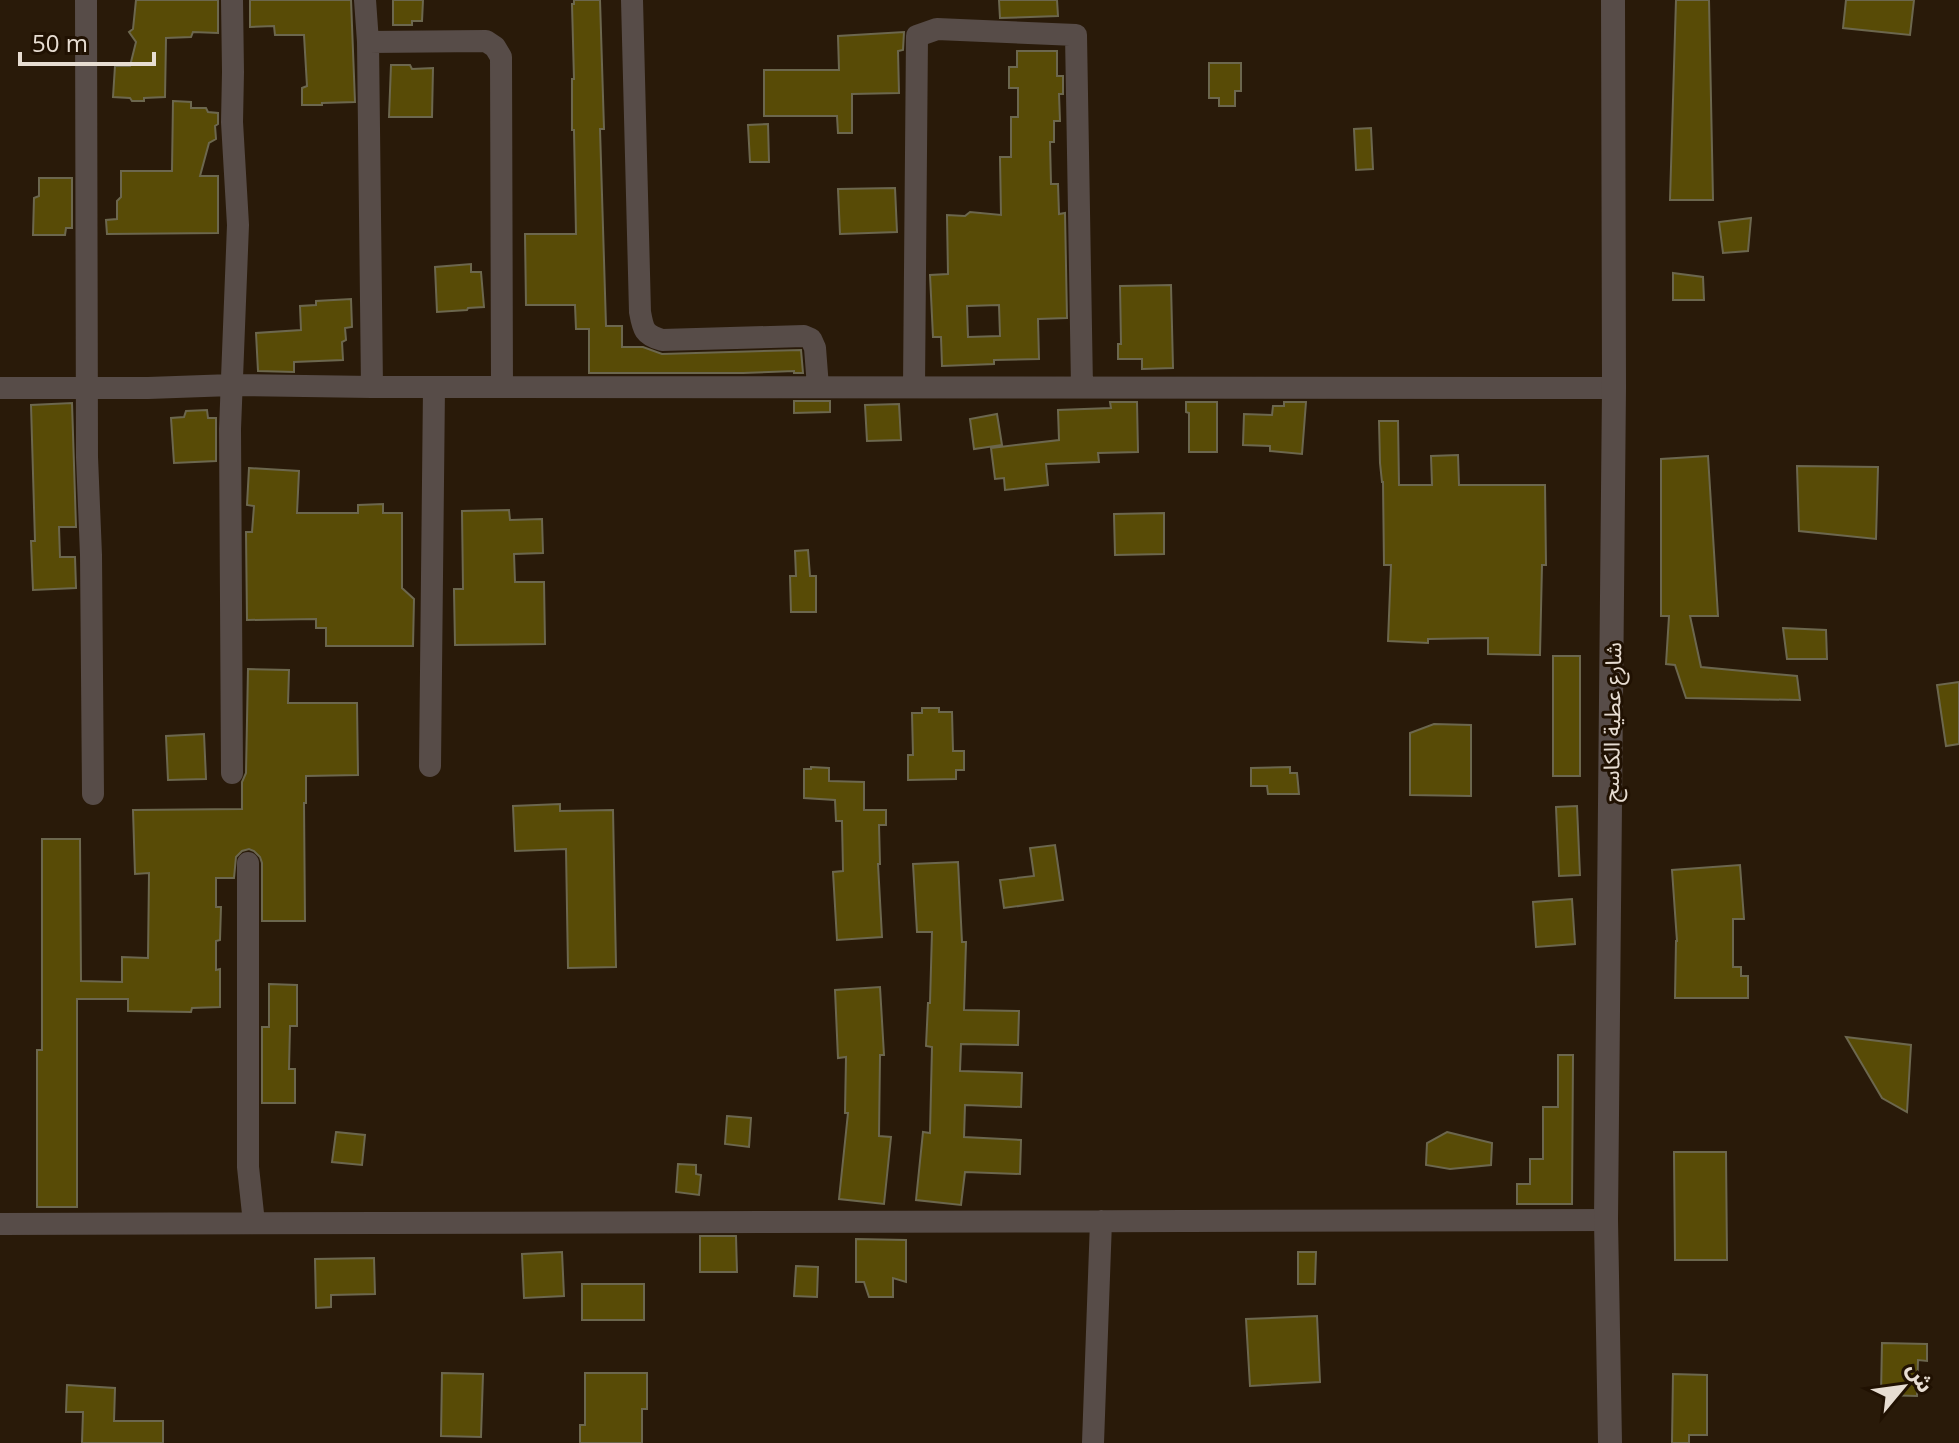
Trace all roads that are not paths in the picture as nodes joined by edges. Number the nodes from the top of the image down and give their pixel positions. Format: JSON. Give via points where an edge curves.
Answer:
{"nodes":[{"id":1,"x":86,"y":0,"type":"edge"},
{"id":2,"x":232,"y":0,"type":"edge"},
{"id":3,"x":365,"y":0,"type":"edge"},
{"id":4,"x":632,"y":0,"type":"edge"},
{"id":5,"x":1613,"y":0,"type":"edge"},
{"id":6,"x":368,"y":42,"type":"junction"},
{"id":7,"x":232,"y":385,"type":"junction"},
{"id":8,"x":372,"y":387,"type":"junction"},
{"id":9,"x":434,"y":387,"type":"junction"},
{"id":10,"x":502,"y":387,"type":"junction"},
{"id":11,"x":818,"y":387,"type":"junction"},
{"id":12,"x":914,"y":387,"type":"junction"},
{"id":13,"x":1082,"y":387,"type":"junction"},
{"id":14,"x":0,"y":388,"type":"edge"},
{"id":15,"x":1614,"y":388,"type":"junction"},
{"id":16,"x":88,"y":389,"type":"junction"},
{"id":17,"x":430,"y":766,"type":"dead end"},
{"id":18,"x":232,"y":773,"type":"dead end"},
{"id":19,"x":93,"y":794,"type":"dead end"},
{"id":20,"x":248,"y":863,"type":"dead end"},
{"id":21,"x":1606,"y":1220,"type":"junction"},
{"id":22,"x":1101,"y":1221,"type":"junction"},
{"id":23,"x":254,"y":1223,"type":"junction"},
{"id":24,"x":0,"y":1224,"type":"edge"},
{"id":25,"x":1093,"y":1443,"type":"edge"},
{"id":26,"x":1610,"y":1443,"type":"edge"}],
"edges":[{"from":1,"to":16,"type":"street"},
{"from":2,"to":7,"type":"street","via":[[238,225]]},
{"from":3,"to":6,"type":"street"},
{"from":4,"to":11,"type":"street","via":[[640,312],[645,330],[662,340],[804,336],[815,348]]},
{"from":5,"to":15,"type":"street","name":"شارع عطية الكاسح"},
{"from":6,"to":8,"type":"street"},
{"from":6,"to":10,"type":"street","via":[[486,41],[501,57]]},
{"from":7,"to":8,"type":"street"},
{"from":7,"to":16,"type":"street"},
{"from":7,"to":18,"type":"street"},
{"from":8,"to":9,"type":"street"},
{"from":9,"to":10,"type":"street"},
{"from":9,"to":17,"type":"street"},
{"from":10,"to":11,"type":"street"},
{"from":11,"to":12,"type":"street"},
{"from":12,"to":13,"type":"street"},
{"from":12,"to":13,"type":"street","via":[[917,36],[937,29],[1076,35]]},
{"from":13,"to":15,"type":"street"},
{"from":14,"to":16,"type":"street"},
{"from":15,"to":21,"type":"street","name":"شارع عطية الكاسح"},
{"from":16,"to":19,"type":"street"},
{"from":20,"to":23,"type":"street","via":[[248,1167]]},
{"from":21,"to":22,"type":"street"},
{"from":21,"to":26,"type":"street","name":"شارع عطية الكاسح"},
{"from":22,"to":23,"type":"street"},
{"from":22,"to":25,"type":"street"},
{"from":23,"to":24,"type":"street"}]}
